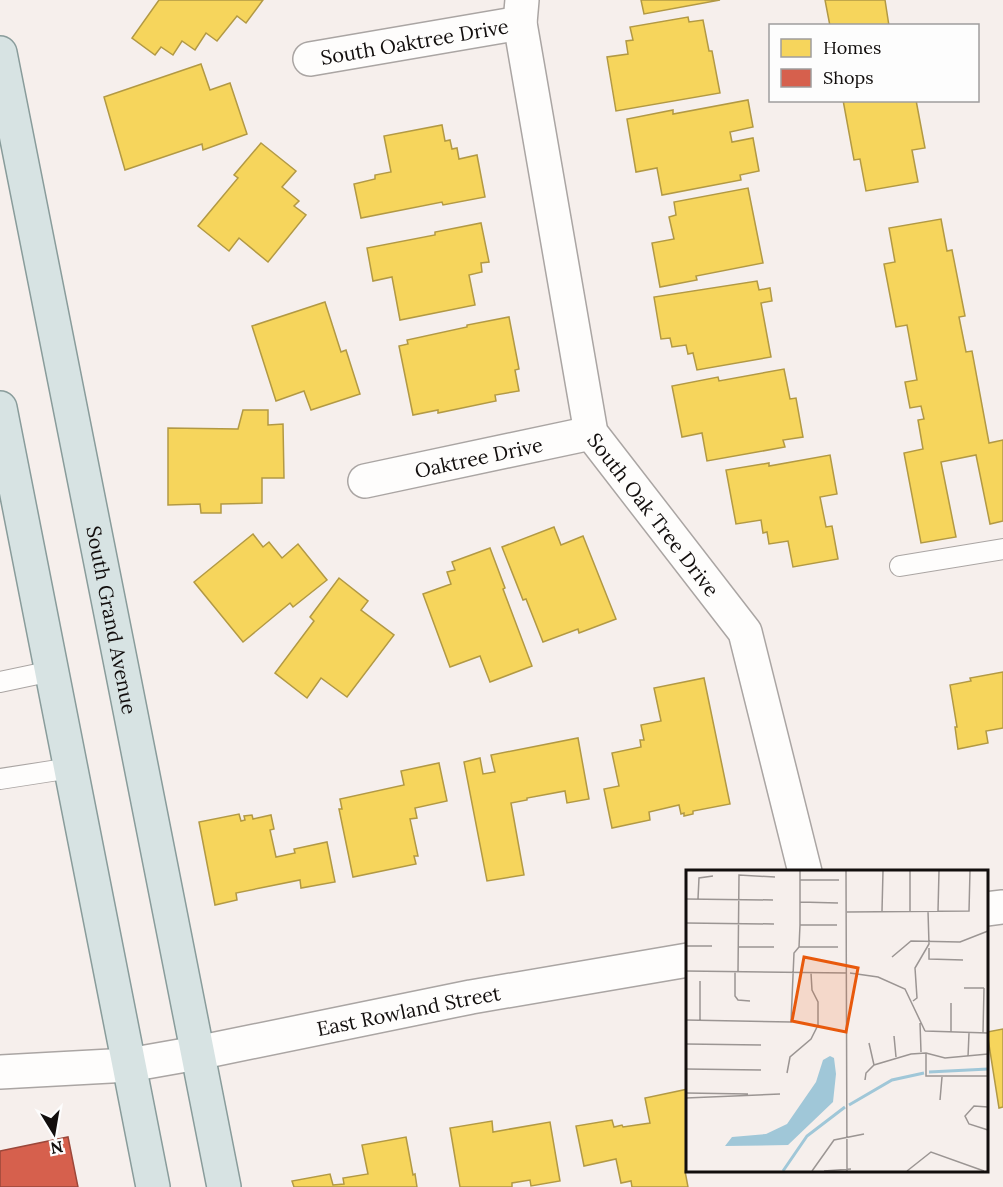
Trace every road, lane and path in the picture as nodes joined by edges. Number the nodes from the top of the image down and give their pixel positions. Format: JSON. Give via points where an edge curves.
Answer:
{"nodes":[{"id":1,"x":521,"y":11,"type":"edge"},
{"id":2,"x":0,"y":54,"type":"edge"},
{"id":3,"x":310,"y":59,"type":"dead end"},
{"id":4,"x":0,"y":408,"type":"edge"},
{"id":5,"x":591,"y":433,"type":"junction"},
{"id":6,"x":365,"y":481,"type":"dead end"},
{"id":7,"x":1003,"y":549,"type":"edge"},
{"id":8,"x":900,"y":566,"type":"dead end"},
{"id":9,"x":52,"y":671,"type":"junction"},
{"id":10,"x":0,"y":682,"type":"edge"},
{"id":11,"x":71,"y":768,"type":"junction"},
{"id":12,"x":0,"y":779,"type":"edge"},
{"id":13,"x":805,"y":870,"type":"edge"},
{"id":14,"x":1003,"y":907,"type":"edge"},
{"id":15,"x":988,"y":909,"type":"edge"},
{"id":16,"x":686,"y":960,"type":"edge"},
{"id":17,"x":197,"y":1053,"type":"junction"},
{"id":18,"x":129,"y":1065,"type":"junction"},
{"id":19,"x":0,"y":1072,"type":"edge"},
{"id":20,"x":153,"y":1187,"type":"edge"},
{"id":21,"x":224,"y":1187,"type":"edge"}],
"edges":[{"from":1,"to":3,"type":"street","name":"South Oaktree Drive"},
{"from":1,"to":5,"type":"street","name":"South Oak Tree Drive"},
{"from":2,"to":17,"type":"main road","name":"South Grand Avenue"},
{"from":4,"to":9,"type":"main road"},
{"from":5,"to":6,"type":"street","name":"Oaktree Drive"},
{"from":5,"to":13,"type":"street","name":"South Oak Tree Drive","via":[[745,632]]},
{"from":7,"to":8,"type":"lane"},
{"from":9,"to":10,"type":"lane"},
{"from":9,"to":11,"type":"main road"},
{"from":11,"to":12,"type":"lane"},
{"from":11,"to":18,"type":"main road"},
{"from":14,"to":15,"type":"street"},
{"from":16,"to":17,"type":"street","name":"East Rowland Street","via":[[471,997]]},
{"from":17,"to":18,"type":"street","name":"East Rowland Street"},
{"from":17,"to":21,"type":"main road","name":"South Grand Avenue"},
{"from":18,"to":19,"type":"street","name":"East Rowland Street"},
{"from":18,"to":20,"type":"main road"}]}
